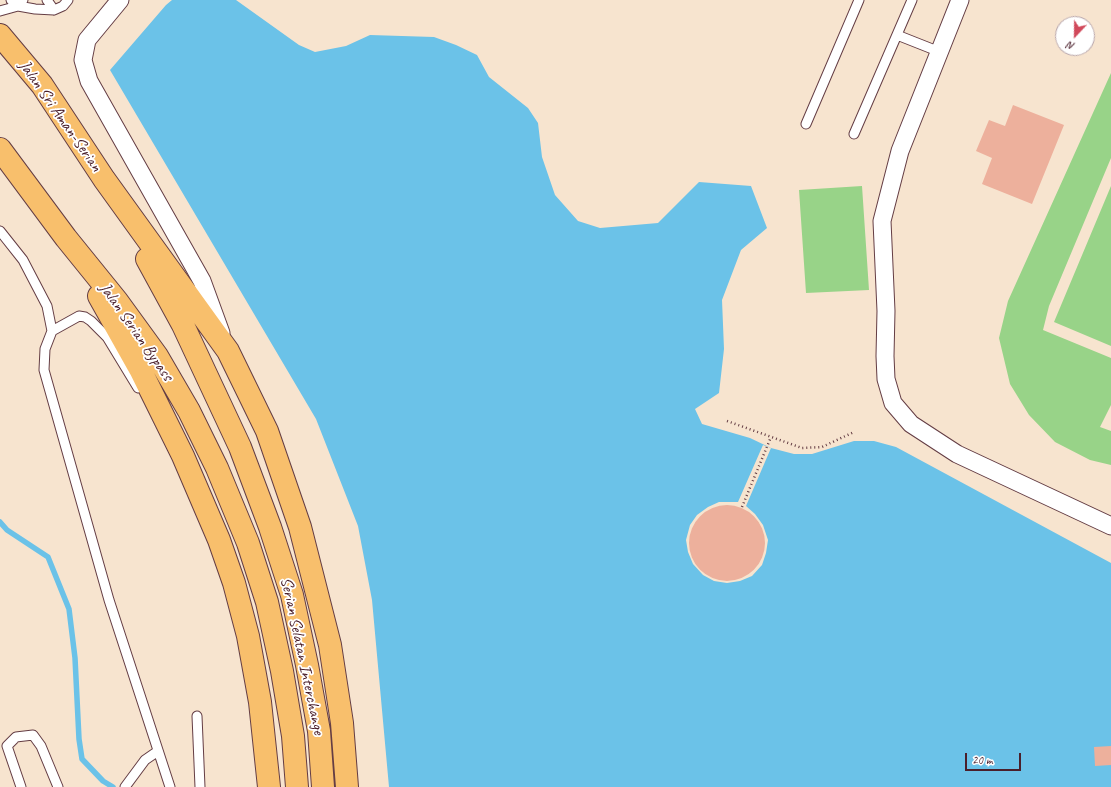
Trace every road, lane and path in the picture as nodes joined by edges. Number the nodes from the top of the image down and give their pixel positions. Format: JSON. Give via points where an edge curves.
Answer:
{"nodes":[{"id":1,"x":47,"y":0,"type":"edge"},
{"id":2,"x":68,"y":0,"type":"edge"},
{"id":3,"x":120,"y":0,"type":"edge"},
{"id":4,"x":859,"y":0,"type":"edge"},
{"id":5,"x":912,"y":0,"type":"edge"},
{"id":6,"x":960,"y":0,"type":"edge"},
{"id":7,"x":17,"y":2,"type":"edge"},
{"id":8,"x":54,"y":10,"type":"junction"},
{"id":9,"x":0,"y":11,"type":"edge"},
{"id":10,"x":0,"y":34,"type":"edge"},
{"id":11,"x":897,"y":35,"type":"junction"},
{"id":12,"x":940,"y":52,"type":"junction"},
{"id":13,"x":806,"y":124,"type":"dead end"},
{"id":14,"x":854,"y":134,"type":"dead end"},
{"id":15,"x":0,"y":149,"type":"edge"},
{"id":16,"x":104,"y":179,"type":"junction"},
{"id":17,"x":0,"y":231,"type":"edge"},
{"id":18,"x":66,"y":238,"type":"junction"},
{"id":19,"x":52,"y":330,"type":"junction"},
{"id":20,"x":228,"y":351,"type":"junction"},
{"id":21,"x":726,"y":421,"type":"dead end"},
{"id":22,"x":198,"y":430,"type":"joint"},
{"id":23,"x":854,"y":432,"type":"dead end"},
{"id":24,"x":771,"y":437,"type":"junction"},
{"id":25,"x":183,"y":456,"type":"junction"},
{"id":26,"x":742,"y":507,"type":"dead end"},
{"id":27,"x":1111,"y":526,"type":"edge"},
{"id":28,"x":197,"y":716,"type":"dead end"},
{"id":29,"x":158,"y":751,"type":"junction"},
{"id":30,"x":21,"y":787,"type":"edge"},
{"id":31,"x":58,"y":787,"type":"edge"},
{"id":32,"x":125,"y":787,"type":"edge"},
{"id":33,"x":170,"y":787,"type":"edge"},
{"id":34,"x":200,"y":787,"type":"edge"},
{"id":35,"x":269,"y":787,"type":"edge"},
{"id":36,"x":297,"y":787,"type":"edge"},
{"id":37,"x":323,"y":787,"type":"edge"},
{"id":38,"x":347,"y":787,"type":"edge"}],
"edges":[{"from":1,"to":8,"type":"lane"},
{"from":2,"to":8,"type":"lane"},
{"from":3,"to":20,"type":"street","via":[[87,40],[83,60],[89,81],[202,281]]},
{"from":4,"to":13,"type":"lane"},
{"from":5,"to":11,"type":"lane"},
{"from":6,"to":12,"type":"street"},
{"from":7,"to":8,"type":"lane","via":[[35,10]]},
{"from":7,"to":9,"type":"lane"},
{"from":10,"to":16,"type":"highway","name":"Jalan Sri Aman-Serian","via":[[42,85]]},
{"from":11,"to":12,"type":"lane"},
{"from":11,"to":14,"type":"lane"},
{"from":12,"to":27,"type":"street","via":[[900,151],[882,221],[886,379],[893,403],[911,424],[957,454]]},
{"from":15,"to":18,"type":"highway"},
{"from":16,"to":20,"type":"highway"},
{"from":16,"to":37,"type":"highway","name":"Serian Selatan Interchange","via":[[183,325],[240,447],[262,505],[292,595],[319,731]]},
{"from":17,"to":19,"type":"lane","via":[[27,266],[47,306]]},
{"from":18,"to":22,"type":"highway","name":"Jalan Serian Bypass","via":[[157,356]]},
{"from":18,"to":25,"type":"highway","via":[[140,368]]},
{"from":19,"to":25,"type":"lane","via":[[79,316],[91,321],[107,338]]},
{"from":19,"to":29,"type":"lane","via":[[45,349],[44,370],[109,600]]},
{"from":20,"to":38,"type":"highway","via":[[267,431],[300,527],[330,645],[342,723]]},
{"from":21,"to":24,"type":"path"},
{"from":22,"to":36,"type":"highway","name":"Serian Selatan Interchange","via":[[248,543],[267,602],[293,736]]},
{"from":23,"to":24,"type":"path","via":[[822,447],[802,448]]},
{"from":24,"to":26,"type":"path"},
{"from":25,"to":35,"type":"highway","via":[[219,540],[248,636],[260,702]]},
{"from":28,"to":34,"type":"lane"},
{"from":29,"to":32,"type":"lane","via":[[145,760]]},
{"from":29,"to":33,"type":"lane"},
{"from":30,"to":31,"type":"lane","via":[[7,746],[16,737],[32,735],[41,746]]}]}
